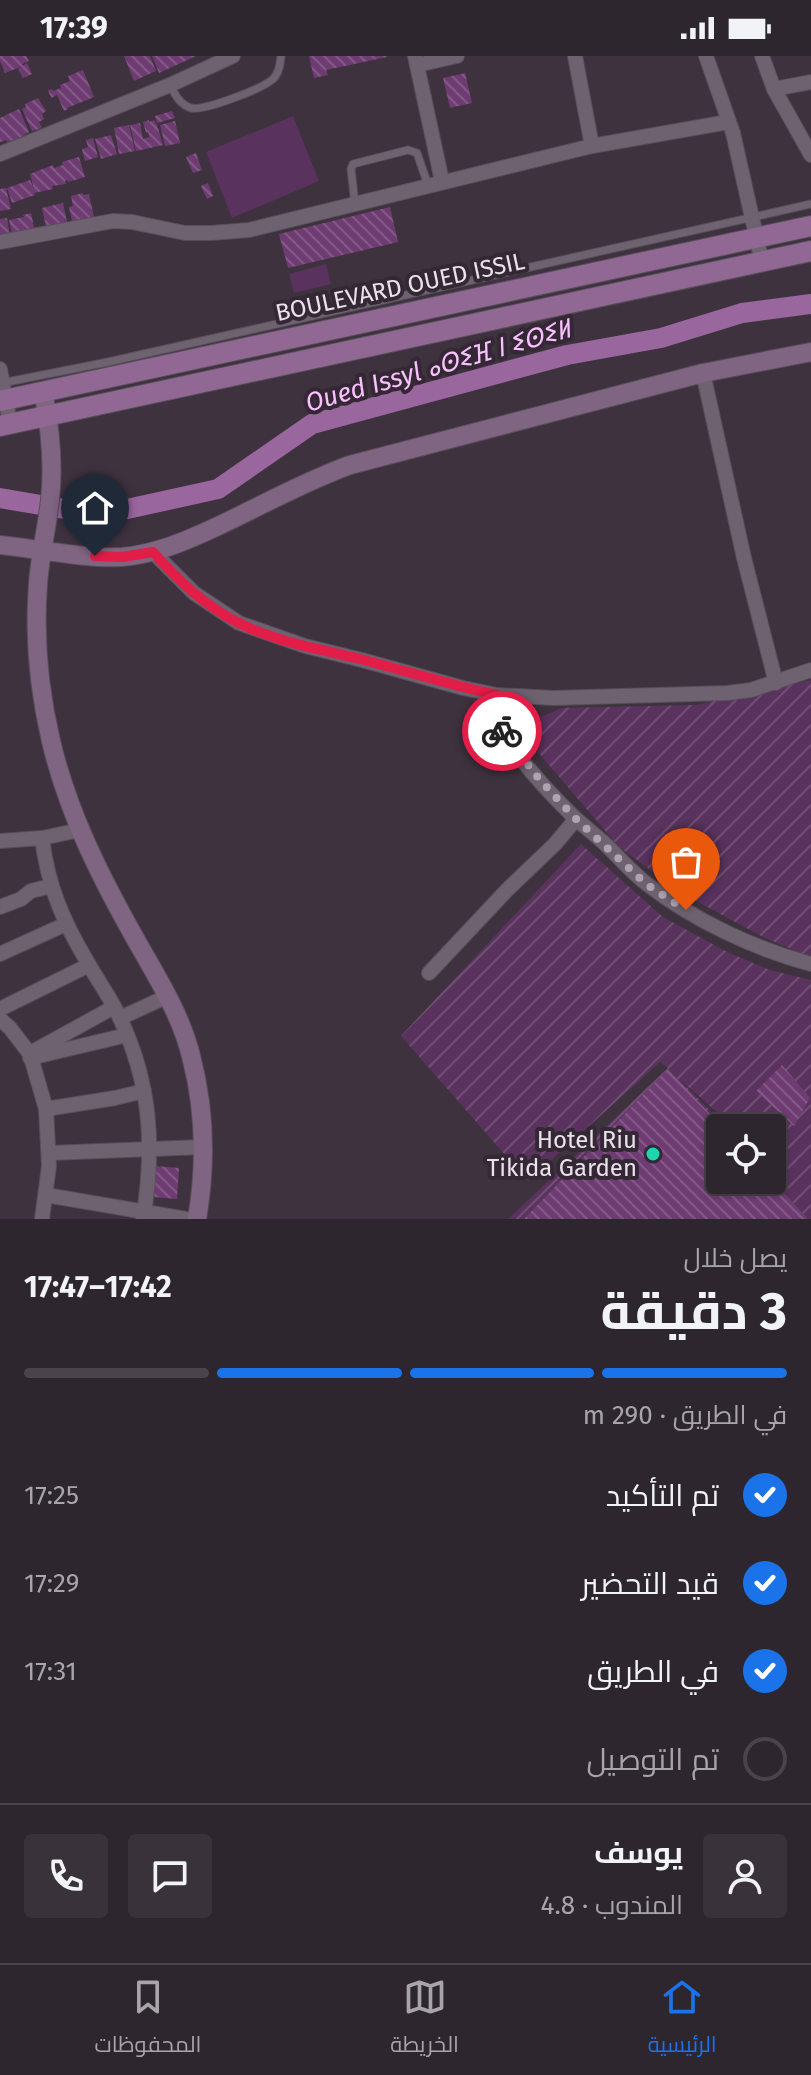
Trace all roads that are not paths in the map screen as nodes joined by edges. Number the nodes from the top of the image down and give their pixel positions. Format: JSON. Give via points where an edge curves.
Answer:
{"nodes":[{"id":1,"x":233,"y":56,"type":"edge"},
{"id":2,"x":281,"y":56,"type":"edge"},
{"id":3,"x":457,"y":56,"type":"edge"},
{"id":4,"x":575,"y":56,"type":"edge"},
{"id":5,"x":706,"y":56,"type":"edge"},
{"id":6,"x":762,"y":56,"type":"edge"},
{"id":7,"x":416,"y":61,"type":"edge"},
{"id":8,"x":811,"y":82,"type":"edge"},
{"id":9,"x":170,"y":85,"type":"junction"},
{"id":10,"x":774,"y":89,"type":"junction"},
{"id":11,"x":728,"y":122,"type":"junction"},
{"id":12,"x":592,"y":146,"type":"junction"},
{"id":13,"x":810,"y":149,"type":"edge"},
{"id":14,"x":0,"y":154,"type":"edge"},
{"id":15,"x":435,"y":183,"type":"junction"},
{"id":16,"x":355,"y":204,"type":"junction"},
{"id":17,"x":811,"y":204,"type":"edge"},
{"id":18,"x":752,"y":217,"type":"junction"},
{"id":19,"x":811,"y":226,"type":"edge"},
{"id":20,"x":757,"y":238,"type":"junction"},
{"id":21,"x":0,"y":242,"type":"edge"},
{"id":22,"x":811,"y":251,"type":"edge"},
{"id":23,"x":762,"y":262,"type":"junction"},
{"id":24,"x":811,"y":352,"type":"edge"},
{"id":25,"x":703,"y":373,"type":"junction"},
{"id":26,"x":2,"y":387,"type":"edge"},
{"id":27,"x":43,"y":391,"type":"junction"},
{"id":28,"x":48,"y":414,"type":"junction"},
{"id":29,"x":5,"y":424,"type":"edge"},
{"id":30,"x":0,"y":545,"type":"edge"},
{"id":31,"x":42,"y":549,"type":"junction"},
{"id":32,"x":153,"y":552,"type":"junction"},
{"id":33,"x":811,"y":670,"type":"edge"},
{"id":34,"x":776,"y":683,"type":"junction"},
{"id":35,"x":497,"y":695,"type":"junction"},
{"id":36,"x":576,"y":819,"type":"junction"},
{"id":37,"x":80,"y":830,"type":"junction"},
{"id":38,"x":42,"y":838,"type":"junction"},
{"id":39,"x":0,"y":841,"type":"edge"},
{"id":40,"x":51,"y":886,"type":"junction"},
{"id":41,"x":0,"y":907,"type":"edge"},
{"id":42,"x":66,"y":924,"type":"junction"},
{"id":43,"x":0,"y":954,"type":"edge"},
{"id":44,"x":811,"y":964,"type":"edge"},
{"id":45,"x":89,"y":965,"type":"junction"},
{"id":46,"x":429,"y":973,"type":"dead end"},
{"id":47,"x":168,"y":996,"type":"junction"},
{"id":48,"x":0,"y":1009,"type":"edge"},
{"id":49,"x":117,"y":1013,"type":"junction"},
{"id":50,"x":0,"y":1019,"type":"edge"},
{"id":51,"x":127,"y":1035,"type":"junction"},
{"id":52,"x":30,"y":1056,"type":"junction"},
{"id":53,"x":144,"y":1091,"type":"junction"},
{"id":54,"x":46,"y":1109,"type":"junction"},
{"id":55,"x":203,"y":1147,"type":"junction"},
{"id":56,"x":150,"y":1149,"type":"junction"},
{"id":57,"x":49,"y":1153,"type":"junction"},
{"id":58,"x":46,"y":1195,"type":"junction"},
{"id":59,"x":143,"y":1216,"type":"edge"},
{"id":60,"x":42,"y":1219,"type":"edge"},
{"id":61,"x":186,"y":1219,"type":"edge"},
{"id":62,"x":197,"y":1219,"type":"edge"}],
"edges":[{"from":1,"to":9,"type":"street"},
{"from":2,"to":9,"type":"lane","via":[[270,81],[203,107],[184,105]]},
{"from":3,"to":7,"type":"street"},
{"from":4,"to":12,"type":"street"},
{"from":5,"to":11,"type":"street"},
{"from":6,"to":10,"type":"street"},
{"from":7,"to":15,"type":"street"},
{"from":8,"to":10,"type":"street"},
{"from":9,"to":14,"type":"street"},
{"from":10,"to":13,"type":"street"},
{"from":11,"to":12,"type":"street"},
{"from":11,"to":18,"type":"street"},
{"from":12,"to":15,"type":"street"},
{"from":15,"to":16,"type":"street"},
{"from":15,"to":16,"type":"lane","via":[[417,153],[408,150],[353,164]]},
{"from":16,"to":21,"type":"street","via":[[249,230],[185,233],[113,221]]},
{"from":17,"to":18,"type":"lane"},
{"from":18,"to":20,"type":"street"},
{"from":18,"to":26,"type":"lane"},
{"from":19,"to":20,"type":"main road","name":"BOULEVARD OUED ISSIL"},
{"from":20,"to":23,"type":"street"},
{"from":20,"to":27,"type":"main road","name":"BOULEVARD OUED ISSIL"},
{"from":22,"to":23,"type":"main road"},
{"from":23,"to":28,"type":"main road"},
{"from":24,"to":25,"type":"street"},
{"from":25,"to":32,"type":"street","via":[[350,465]]},
{"from":25,"to":34,"type":"street"},
{"from":26,"to":27,"type":"main road","name":"BOULEVARD OUED ISSIL"},
{"from":26,"to":29,"type":"street"},
{"from":27,"to":28,"type":"street"},
{"from":28,"to":29,"type":"main road"},
{"from":28,"to":31,"type":"street","via":[[51,497]]},
{"from":30,"to":31,"type":"street"},
{"from":31,"to":32,"type":"street","via":[[122,557]]},
{"from":31,"to":37,"type":"street","via":[[36,621],[42,699]]},
{"from":32,"to":35,"type":"street","via":[[194,593],[239,623],[305,646]]},
{"from":33,"to":34,"type":"street"},
{"from":34,"to":35,"type":"street","via":[[698,695]]},
{"from":35,"to":36,"type":"street","via":[[492,713],[498,726]]},
{"from":36,"to":44,"type":"street","via":[[664,897],[754,945]]},
{"from":36,"to":46,"type":"street"},
{"from":37,"to":38,"type":"street"},
{"from":37,"to":47,"type":"street"},
{"from":38,"to":39,"type":"street"},
{"from":38,"to":40,"type":"street"},
{"from":40,"to":41,"type":"street"},
{"from":40,"to":42,"type":"street"},
{"from":42,"to":43,"type":"street"},
{"from":42,"to":45,"type":"street"},
{"from":45,"to":48,"type":"street"},
{"from":45,"to":49,"type":"street"},
{"from":47,"to":49,"type":"street"},
{"from":47,"to":55,"type":"street","via":[[191,1055]]},
{"from":49,"to":51,"type":"street"},
{"from":49,"to":52,"type":"street"},
{"from":50,"to":52,"type":"street"},
{"from":51,"to":52,"type":"street"},
{"from":51,"to":53,"type":"street"},
{"from":52,"to":54,"type":"street"},
{"from":53,"to":54,"type":"street"},
{"from":53,"to":56,"type":"street"},
{"from":54,"to":57,"type":"street"},
{"from":55,"to":56,"type":"street"},
{"from":55,"to":62,"type":"street"},
{"from":56,"to":57,"type":"street"},
{"from":56,"to":59,"type":"street"},
{"from":57,"to":58,"type":"street"},
{"from":58,"to":59,"type":"street"},
{"from":58,"to":60,"type":"street"},
{"from":59,"to":61,"type":"street"}]}
